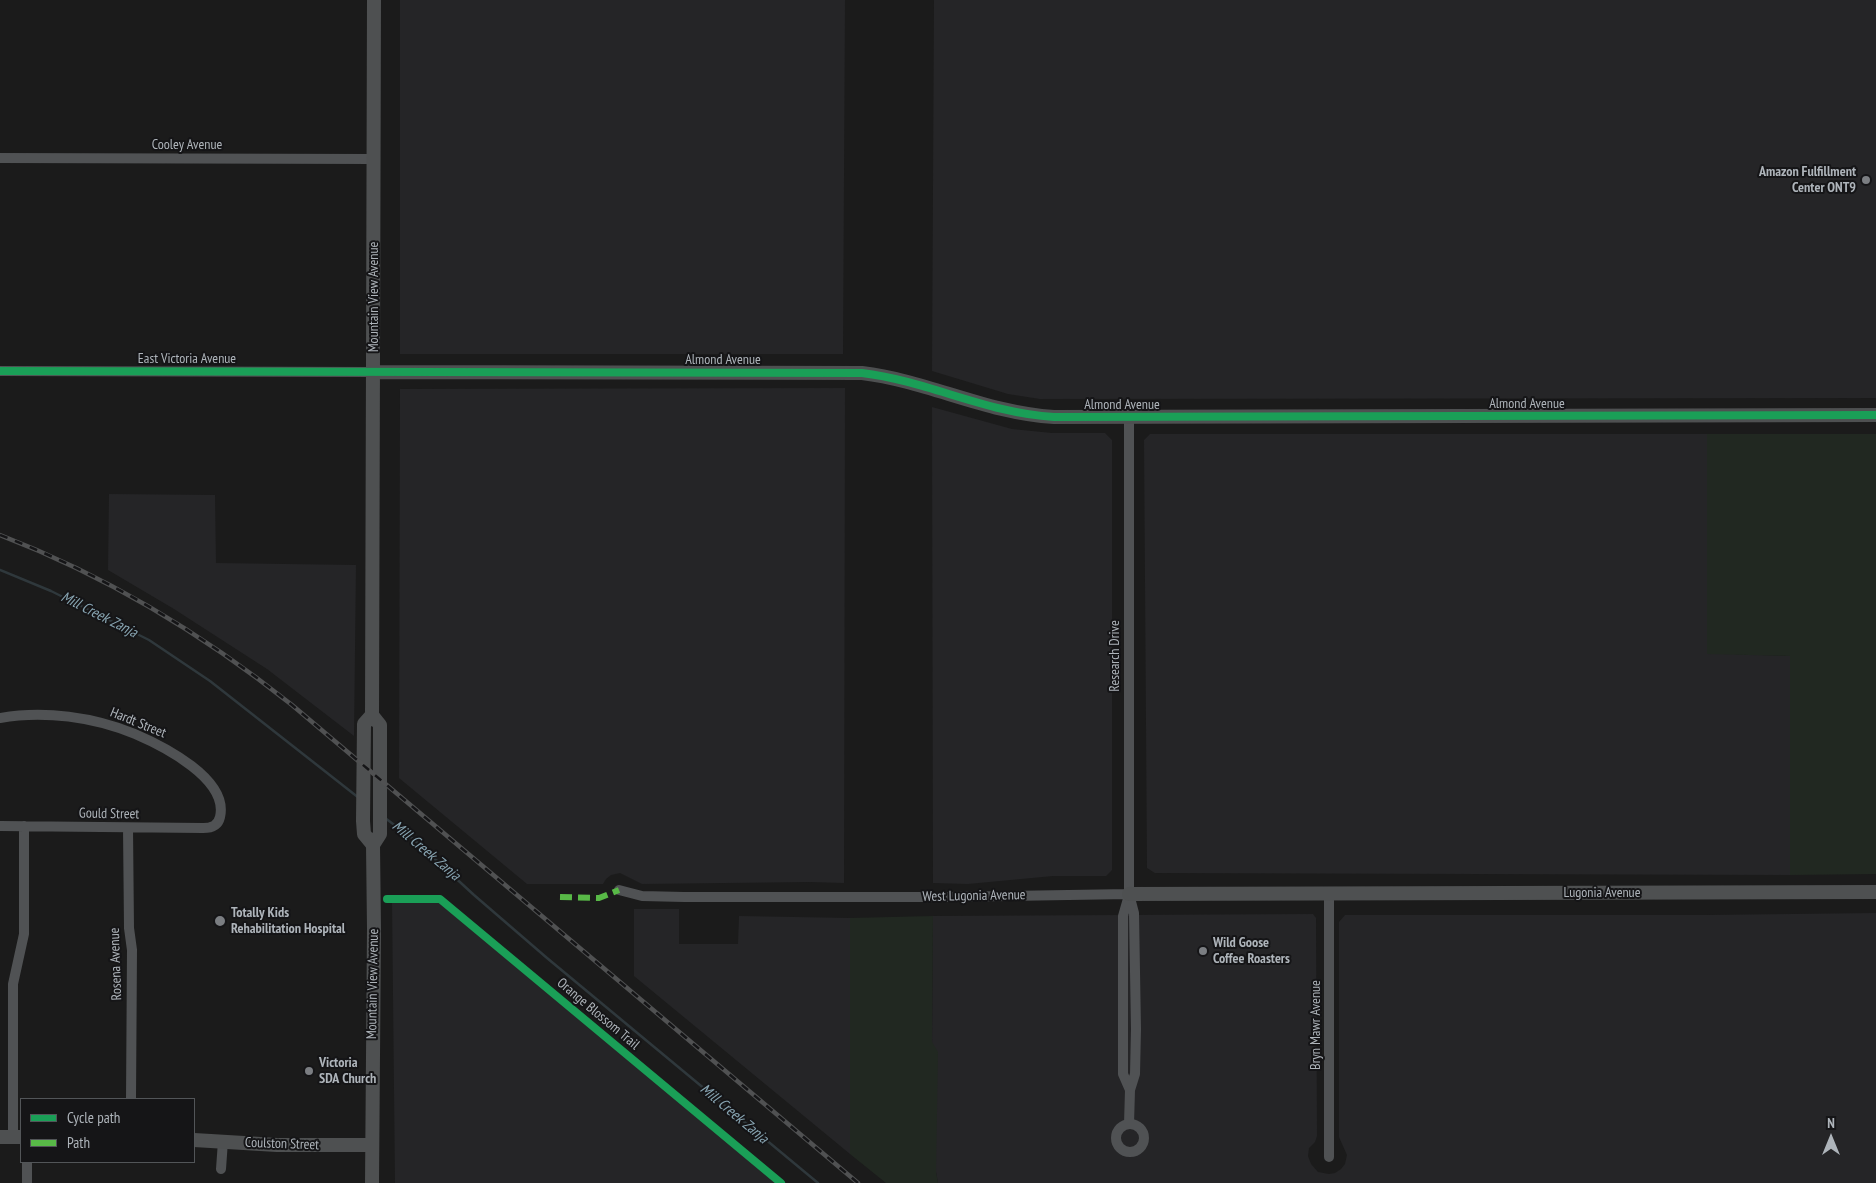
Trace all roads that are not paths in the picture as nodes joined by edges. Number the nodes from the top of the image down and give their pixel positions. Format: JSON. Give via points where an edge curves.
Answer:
{"nodes":[{"id":1,"x":374,"y":0,"type":"edge"},
{"id":2,"x":0,"y":158,"type":"edge"},
{"id":3,"x":374,"y":159,"type":"junction"},
{"id":4,"x":0,"y":371,"type":"edge"},
{"id":5,"x":374,"y":372,"type":"junction"},
{"id":6,"x":1876,"y":415,"type":"edge"},
{"id":7,"x":1129,"y":418,"type":"junction"},
{"id":8,"x":372,"y":715,"type":"junction"},
{"id":9,"x":0,"y":718,"type":"edge"},
{"id":10,"x":217,"y":824,"type":"joint"},
{"id":11,"x":0,"y":826,"type":"edge"},
{"id":12,"x":24,"y":826,"type":"junction"},
{"id":13,"x":128,"y":828,"type":"junction"},
{"id":14,"x":376,"y":839,"type":"junction"},
{"id":15,"x":619,"y":890,"type":"dead end"},
{"id":16,"x":1876,"y":892,"type":"edge"},
{"id":17,"x":1329,"y":893,"type":"junction"},
{"id":18,"x":1129,"y":894,"type":"junction"},
{"id":19,"x":131,"y":1098,"type":"edge"},
{"id":20,"x":1129,"y":1124,"type":"dead end"},
{"id":21,"x":11,"y":1137,"type":"edge"},
{"id":22,"x":195,"y":1140,"type":"edge"},
{"id":23,"x":223,"y":1141,"type":"junction"},
{"id":24,"x":371,"y":1145,"type":"junction"},
{"id":25,"x":1329,"y":1157,"type":"dead end"},
{"id":26,"x":27,"y":1163,"type":"edge"},
{"id":27,"x":221,"y":1169,"type":"dead end"},
{"id":28,"x":27,"y":1183,"type":"edge"},
{"id":29,"x":372,"y":1183,"type":"edge"}],
"edges":[{"from":1,"to":3,"type":"street","name":"Mountain View Avenue"},
{"from":2,"to":3,"type":"street","name":"Cooley Avenue"},
{"from":3,"to":5,"type":"street","name":"Mountain View Avenue"},
{"from":4,"to":5,"type":"street","name":"East Victoria Avenue"},
{"from":5,"to":7,"type":"street","name":"Almond Avenue","via":[[862,373],[899,379],[1015,413],[1054,418]]},
{"from":5,"to":8,"type":"street","name":"Mountain View Avenue"},
{"from":6,"to":7,"type":"street","name":"Almond Avenue"},
{"from":7,"to":18,"type":"street","name":"Research Drive"},
{"from":8,"to":14,"type":"street","name":"Mountain View Avenue","via":[[380,725]]},
{"from":8,"to":14,"type":"street","name":"Mountain View Avenue","via":[[364,724],[363,821],[364,834]]},
{"from":9,"to":10,"type":"street","name":"Hardt Street","via":[[38,715],[78,719],[117,728],[154,743],[188,763],[207,779],[221,808]]},
{"from":10,"to":13,"type":"street","name":"Gould Street","via":[[211,828]]},
{"from":11,"to":12,"type":"street","name":"Gould Street"},
{"from":12,"to":13,"type":"street","name":"Gould Street"},
{"from":12,"to":21,"type":"street","via":[[24,934],[13,984]]},
{"from":13,"to":19,"type":"street","name":"Rosena Avenue","via":[[132,950]]},
{"from":14,"to":24,"type":"street","name":"Mountain View Avenue"},
{"from":15,"to":18,"type":"street","name":"West Lugonia Avenue","via":[[642,896],[704,897]]},
{"from":16,"to":17,"type":"street","name":"Lugonia Avenue"},
{"from":17,"to":18,"type":"street","name":"West Lugonia Avenue"},
{"from":17,"to":25,"type":"street","name":"Bryn Mawr Avenue"},
{"from":18,"to":20,"type":"street","name":"Research Drive","via":[[1123,916],[1123,1074],[1130,1090]]},
{"from":22,"to":23,"type":"street","name":"Coulston Street"},
{"from":23,"to":24,"type":"street","name":"Coulston Street"},
{"from":23,"to":27,"type":"street"},
{"from":24,"to":29,"type":"street","name":"Mountain View Avenue"},
{"from":26,"to":28,"type":"street"}]}
